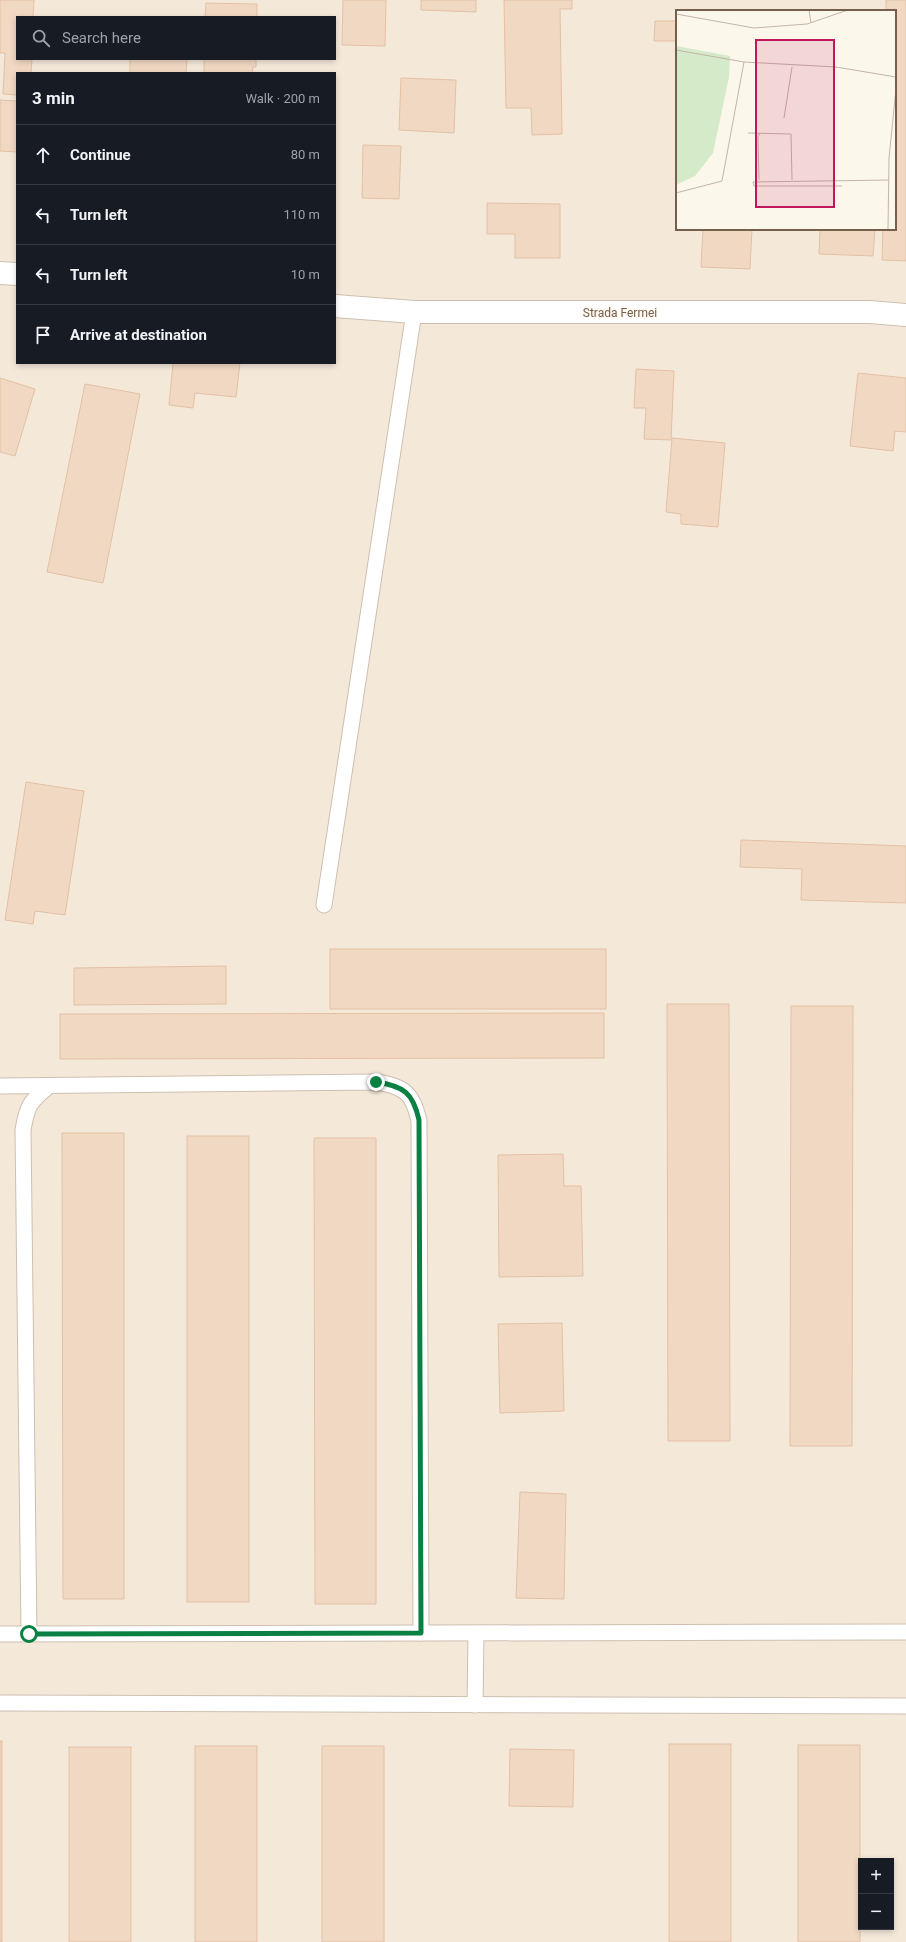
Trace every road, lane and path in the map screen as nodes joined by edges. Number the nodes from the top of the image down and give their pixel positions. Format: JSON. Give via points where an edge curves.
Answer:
{"nodes":[{"id":1,"x":0,"y":273,"type":"edge"},
{"id":2,"x":16,"y":274,"type":"edge"},
{"id":3,"x":336,"y":306,"type":"edge"},
{"id":4,"x":414,"y":312,"type":"junction"},
{"id":5,"x":906,"y":315,"type":"edge"},
{"id":6,"x":324,"y":905,"type":"dead end"},
{"id":7,"x":0,"y":1086,"type":"edge"},
{"id":8,"x":49,"y":1086,"type":"junction"},
{"id":9,"x":906,"y":1632,"type":"edge"},
{"id":10,"x":421,"y":1633,"type":"junction"},
{"id":11,"x":476,"y":1633,"type":"junction"},
{"id":12,"x":0,"y":1634,"type":"edge"},
{"id":13,"x":29,"y":1634,"type":"junction"},
{"id":14,"x":0,"y":1703,"type":"edge"},
{"id":15,"x":475,"y":1705,"type":"junction"},
{"id":16,"x":906,"y":1706,"type":"edge"}],
"edges":[{"from":1,"to":2,"type":"street"},
{"from":3,"to":4,"type":"street","name":"Strada Fermei"},
{"from":4,"to":5,"type":"street","name":"Strada Fermei","via":[[870,312]]},
{"from":4,"to":6,"type":"lane"},
{"from":7,"to":8,"type":"lane"},
{"from":8,"to":10,"type":"lane","via":[[376,1082],[391,1085],[407,1093],[416,1104],[419,1128]]},
{"from":8,"to":13,"type":"lane","via":[[34,1098],[26,1112],[23,1130]]},
{"from":9,"to":11,"type":"lane"},
{"from":10,"to":11,"type":"lane"},
{"from":10,"to":13,"type":"lane"},
{"from":11,"to":15,"type":"lane"},
{"from":12,"to":13,"type":"lane"},
{"from":14,"to":15,"type":"lane"},
{"from":15,"to":16,"type":"lane"}]}
